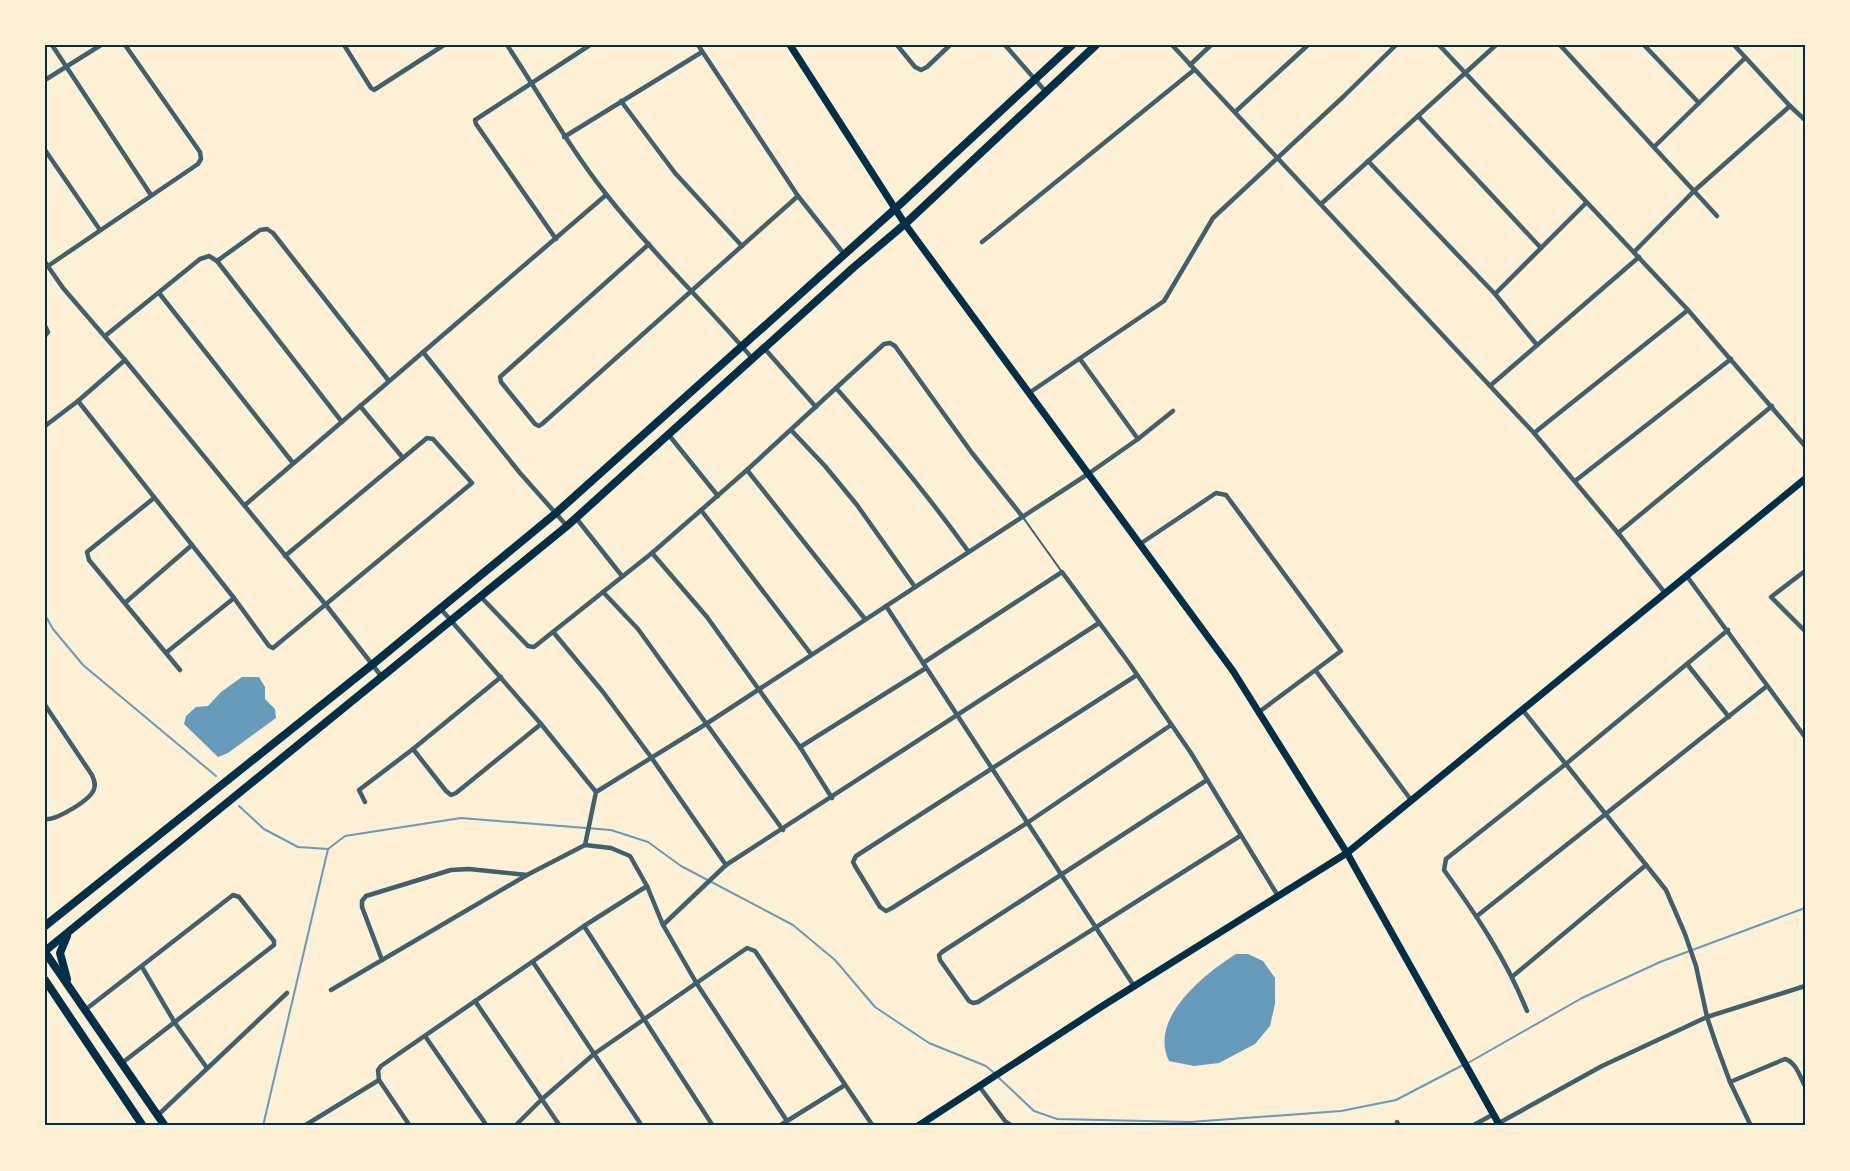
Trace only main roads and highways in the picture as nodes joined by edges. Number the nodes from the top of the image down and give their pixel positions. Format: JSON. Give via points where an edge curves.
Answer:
{"nodes":[{"id":1,"x":790,"y":45,"type":"edge"},
{"id":2,"x":1072,"y":45,"type":"edge"},
{"id":3,"x":1096,"y":45,"type":"edge"},
{"id":4,"x":895,"y":209,"type":"junction"},
{"id":5,"x":905,"y":224,"type":"junction"},
{"id":6,"x":1805,"y":478,"type":"edge"},
{"id":7,"x":1347,"y":853,"type":"junction"},
{"id":8,"x":62,"y":912,"type":"junction"},
{"id":9,"x":45,"y":917,"type":"edge"},
{"id":10,"x":45,"y":926,"type":"edge"},
{"id":11,"x":71,"y":932,"type":"junction"},
{"id":12,"x":45,"y":952,"type":"edge"},
{"id":13,"x":45,"y":980,"type":"edge"},
{"id":14,"x":45,"y":986,"type":"edge"},
{"id":15,"x":72,"y":991,"type":"junction"},
{"id":16,"x":59,"y":1001,"type":"junction"},
{"id":17,"x":1500,"y":1125,"type":"edge"},
{"id":18,"x":143,"y":1126,"type":"edge"},
{"id":19,"x":165,"y":1126,"type":"edge"},
{"id":20,"x":918,"y":1126,"type":"edge"}],
"edges":[{"from":1,"to":4,"type":"main road"},
{"from":2,"to":4,"type":"main road"},
{"from":3,"to":5,"type":"main road"},
{"from":4,"to":5,"type":"main road"},
{"from":4,"to":8,"type":"main road","via":[[556,513]]},
{"from":5,"to":7,"type":"main road","via":[[1233,671]]},
{"from":5,"to":11,"type":"main road","via":[[567,526]]},
{"from":6,"to":7,"type":"main road"},
{"from":7,"to":17,"type":"main road"},
{"from":7,"to":20,"type":"main road"},
{"from":8,"to":9,"type":"main road"},
{"from":8,"to":10,"type":"main road"},
{"from":11,"to":12,"type":"main road"},
{"from":11,"to":15,"type":"main road","via":[[60,953]]},
{"from":12,"to":15,"type":"main road"},
{"from":13,"to":16,"type":"main road"},
{"from":14,"to":16,"type":"main road"},
{"from":15,"to":19,"type":"main road"},
{"from":16,"to":18,"type":"main road"}]}
